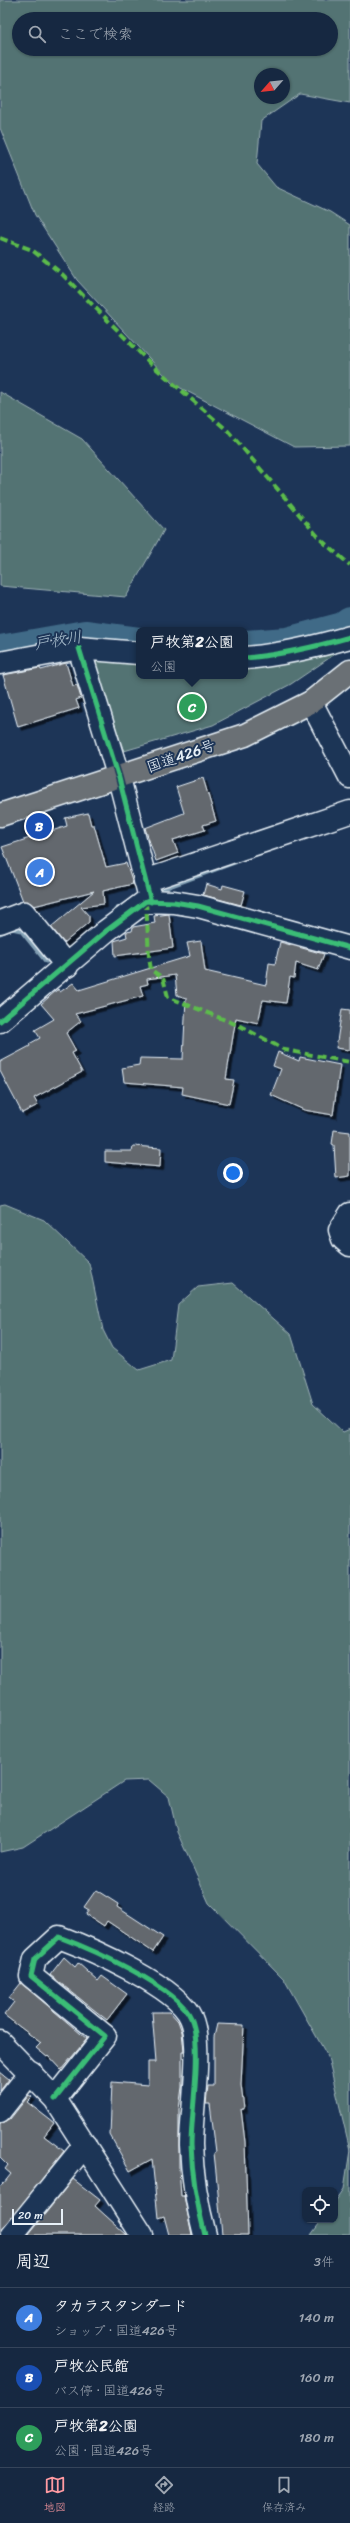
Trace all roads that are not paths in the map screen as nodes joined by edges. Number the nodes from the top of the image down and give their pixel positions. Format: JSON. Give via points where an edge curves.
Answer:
{"nodes":[{"id":1,"x":350,"y":637,"type":"edge"},
{"id":2,"x":79,"y":648,"type":"junction"},
{"id":3,"x":136,"y":653,"type":"edge"},
{"id":4,"x":248,"y":658,"type":"edge"},
{"id":5,"x":0,"y":663,"type":"edge"},
{"id":6,"x":350,"y":671,"type":"edge"},
{"id":7,"x":311,"y":702,"type":"junction"},
{"id":8,"x":350,"y":777,"type":"edge"},
{"id":9,"x":119,"y":778,"type":"junction"},
{"id":10,"x":350,"y":812,"type":"edge"},
{"id":11,"x":0,"y":815,"type":"edge"},
{"id":12,"x":145,"y":881,"type":"junction"},
{"id":13,"x":151,"y":902,"type":"junction"},
{"id":14,"x":0,"y":922,"type":"edge"},
{"id":15,"x":350,"y":948,"type":"edge"},
{"id":16,"x":66,"y":966,"type":"junction"},
{"id":17,"x":0,"y":1021,"type":"edge"},
{"id":18,"x":350,"y":1214,"type":"edge"},
{"id":19,"x":350,"y":1246,"type":"edge"},
{"id":20,"x":0,"y":2042,"type":"edge"},
{"id":21,"x":31,"y":2072,"type":"junction"},
{"id":22,"x":55,"y":2099,"type":"junction"},
{"id":23,"x":0,"y":2111,"type":"edge"},
{"id":24,"x":85,"y":2145,"type":"junction"},
{"id":25,"x":135,"y":2232,"type":"edge"},
{"id":26,"x":12,"y":2235,"type":"edge"},
{"id":27,"x":205,"y":2235,"type":"edge"}],
"edges":[{"from":1,"to":4,"type":"street","via":[[309,648]]},
{"from":2,"to":3,"type":"street"},
{"from":2,"to":5,"type":"street"},
{"from":2,"to":9,"type":"street"},
{"from":6,"to":7,"type":"highway","name":"国道426号"},
{"from":7,"to":8,"type":"street"},
{"from":7,"to":9,"type":"highway","name":"国道426号","via":[[245,735]]},
{"from":9,"to":11,"type":"highway","name":"国道426号"},
{"from":9,"to":12,"type":"street"},
{"from":10,"to":12,"type":"street"},
{"from":12,"to":13,"type":"street"},
{"from":13,"to":15,"type":"street","via":[[198,906]]},
{"from":13,"to":16,"type":"street","via":[[146,901],[123,918]]},
{"from":14,"to":16,"type":"street","via":[[24,913]]},
{"from":16,"to":17,"type":"street"},
{"from":18,"to":19,"type":"street","via":[[340,1230],[343,1239]]},
{"from":20,"to":21,"type":"street"},
{"from":21,"to":22,"type":"street"},
{"from":21,"to":23,"type":"street"},
{"from":22,"to":24,"type":"street"},
{"from":22,"to":27,"type":"street","via":[[105,2036],[30,1976],[36,1959],[59,1937],[84,1945],[164,1989],[191,2018],[197,2044],[191,2146],[197,2202]]},
{"from":24,"to":25,"type":"street"},
{"from":24,"to":26,"type":"street"}]}
